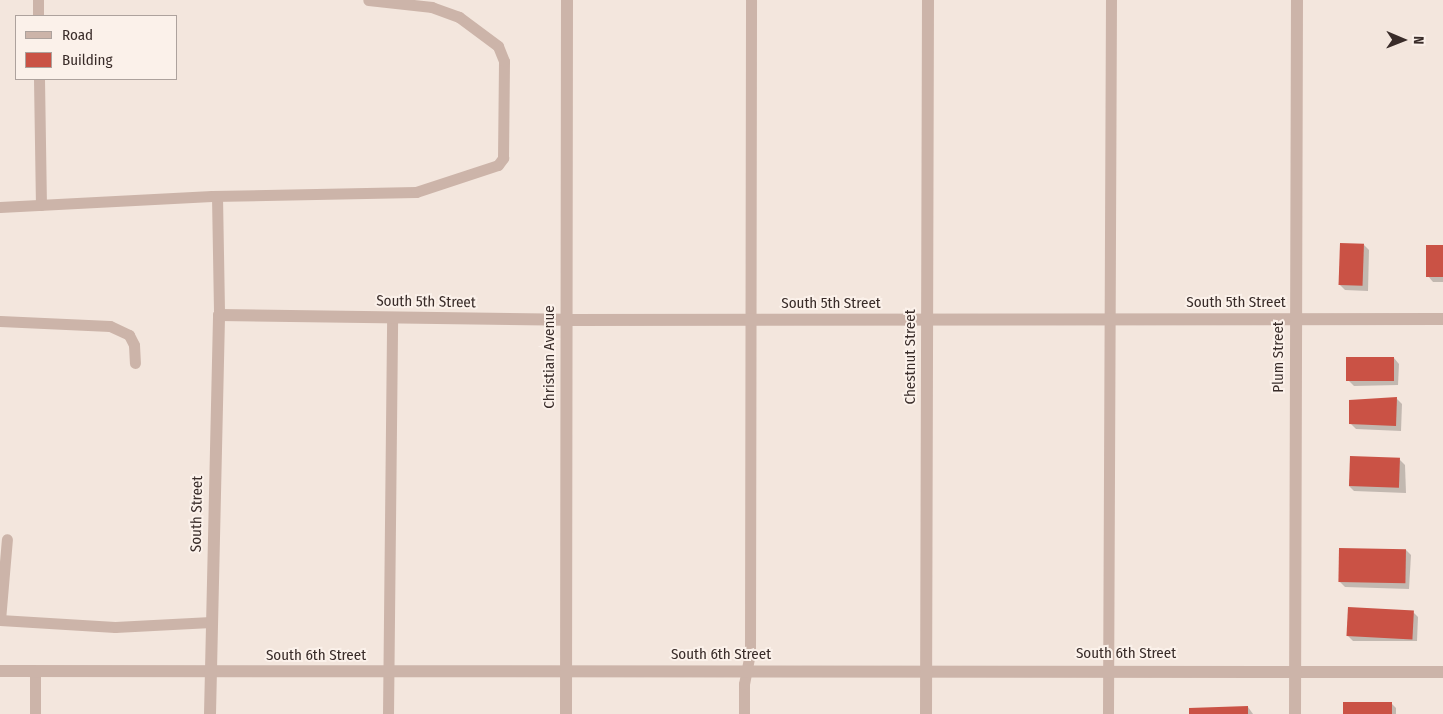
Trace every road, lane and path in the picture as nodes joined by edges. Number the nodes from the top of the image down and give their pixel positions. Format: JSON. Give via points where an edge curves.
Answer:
{"nodes":[{"id":1,"x":38,"y":0,"type":"edge"},
{"id":2,"x":368,"y":0,"type":"edge"},
{"id":3,"x":567,"y":0,"type":"edge"},
{"id":4,"x":751,"y":0,"type":"edge"},
{"id":5,"x":928,"y":0,"type":"edge"},
{"id":6,"x":1111,"y":0,"type":"edge"},
{"id":7,"x":1297,"y":0,"type":"edge"},
{"id":8,"x":38,"y":15,"type":"edge"},
{"id":9,"x":39,"y":80,"type":"edge"},
{"id":10,"x":217,"y":196,"type":"junction"},
{"id":11,"x":41,"y":205,"type":"junction"},
{"id":12,"x":0,"y":207,"type":"edge"},
{"id":13,"x":219,"y":315,"type":"junction"},
{"id":14,"x":392,"y":318,"type":"junction"},
{"id":15,"x":1296,"y":319,"type":"junction"},
{"id":16,"x":567,"y":320,"type":"junction"},
{"id":17,"x":752,"y":320,"type":"junction"},
{"id":18,"x":1110,"y":320,"type":"junction"},
{"id":19,"x":1443,"y":320,"type":"edge"},
{"id":20,"x":0,"y":321,"type":"edge"},
{"id":21,"x":927,"y":321,"type":"junction"},
{"id":22,"x":135,"y":363,"type":"dead end"},
{"id":23,"x":7,"y":539,"type":"dead end"},
{"id":24,"x":0,"y":620,"type":"edge"},
{"id":25,"x":211,"y":622,"type":"junction"},
{"id":26,"x":1108,"y":670,"type":"junction"},
{"id":27,"x":1295,"y":670,"type":"junction"},
{"id":28,"x":35,"y":671,"type":"junction"},
{"id":29,"x":926,"y":671,"type":"junction"},
{"id":30,"x":0,"y":672,"type":"edge"},
{"id":31,"x":210,"y":672,"type":"junction"},
{"id":32,"x":388,"y":672,"type":"junction"},
{"id":33,"x":566,"y":672,"type":"junction"},
{"id":34,"x":747,"y":672,"type":"junction"},
{"id":35,"x":1443,"y":672,"type":"edge"},
{"id":36,"x":35,"y":714,"type":"edge"},
{"id":37,"x":210,"y":714,"type":"edge"},
{"id":38,"x":388,"y":714,"type":"edge"},
{"id":39,"x":566,"y":714,"type":"edge"},
{"id":40,"x":744,"y":714,"type":"edge"},
{"id":41,"x":926,"y":714,"type":"edge"},
{"id":42,"x":1108,"y":714,"type":"edge"},
{"id":43,"x":1294,"y":714,"type":"edge"}],
"edges":[{"from":1,"to":8,"type":"lane"},
{"from":2,"to":10,"type":"lane","via":[[432,7],[460,17],[498,46],[504,61],[503,158],[498,165],[416,192]]},
{"from":3,"to":16,"type":"street","name":"Christian Avenue"},
{"from":4,"to":17,"type":"lane"},
{"from":5,"to":21,"type":"street","name":"Chestnut Street"},
{"from":6,"to":18,"type":"lane"},
{"from":7,"to":15,"type":"street","name":"Plum Street"},
{"from":9,"to":11,"type":"lane"},
{"from":10,"to":11,"type":"lane"},
{"from":10,"to":13,"type":"lane"},
{"from":11,"to":12,"type":"lane"},
{"from":13,"to":14,"type":"street","name":"South 5th Street"},
{"from":13,"to":25,"type":"street","name":"South Street"},
{"from":14,"to":16,"type":"street","name":"South 5th Street"},
{"from":14,"to":32,"type":"lane"},
{"from":15,"to":18,"type":"street","name":"South 5th Street"},
{"from":15,"to":19,"type":"street","name":"South 5th Street"},
{"from":15,"to":27,"type":"street","name":"Plum Street"},
{"from":16,"to":17,"type":"street","name":"South 5th Street"},
{"from":16,"to":33,"type":"street","name":"Christian Avenue"},
{"from":17,"to":21,"type":"street","name":"South 5th Street"},
{"from":17,"to":34,"type":"lane","via":[[750,654]]},
{"from":18,"to":21,"type":"street","name":"South 5th Street"},
{"from":18,"to":26,"type":"lane"},
{"from":20,"to":22,"type":"lane","via":[[110,326],[129,335],[134,345]]},
{"from":21,"to":29,"type":"street","name":"Chestnut Street"},
{"from":23,"to":24,"type":"lane"},
{"from":24,"to":25,"type":"lane","via":[[115,627]]},
{"from":25,"to":31,"type":"street","name":"South Street"},
{"from":26,"to":27,"type":"street","name":"South 6th Street"},
{"from":26,"to":29,"type":"street","name":"South 6th Street"},
{"from":26,"to":42,"type":"lane"},
{"from":27,"to":35,"type":"street","name":"South 6th Street"},
{"from":27,"to":43,"type":"street","name":"Plum Street"},
{"from":28,"to":30,"type":"street","name":"South 6th Street"},
{"from":28,"to":31,"type":"street","name":"South 6th Street"},
{"from":28,"to":36,"type":"lane"},
{"from":29,"to":34,"type":"street","name":"South 6th Street"},
{"from":29,"to":41,"type":"street","name":"Chestnut Street"},
{"from":31,"to":32,"type":"street","name":"South 6th Street"},
{"from":31,"to":37,"type":"street","name":"South Street"},
{"from":32,"to":33,"type":"street","name":"South 6th Street"},
{"from":32,"to":38,"type":"lane"},
{"from":33,"to":34,"type":"street","name":"South 6th Street"},
{"from":33,"to":39,"type":"street","name":"Christian Avenue"},
{"from":34,"to":40,"type":"lane"}]}
